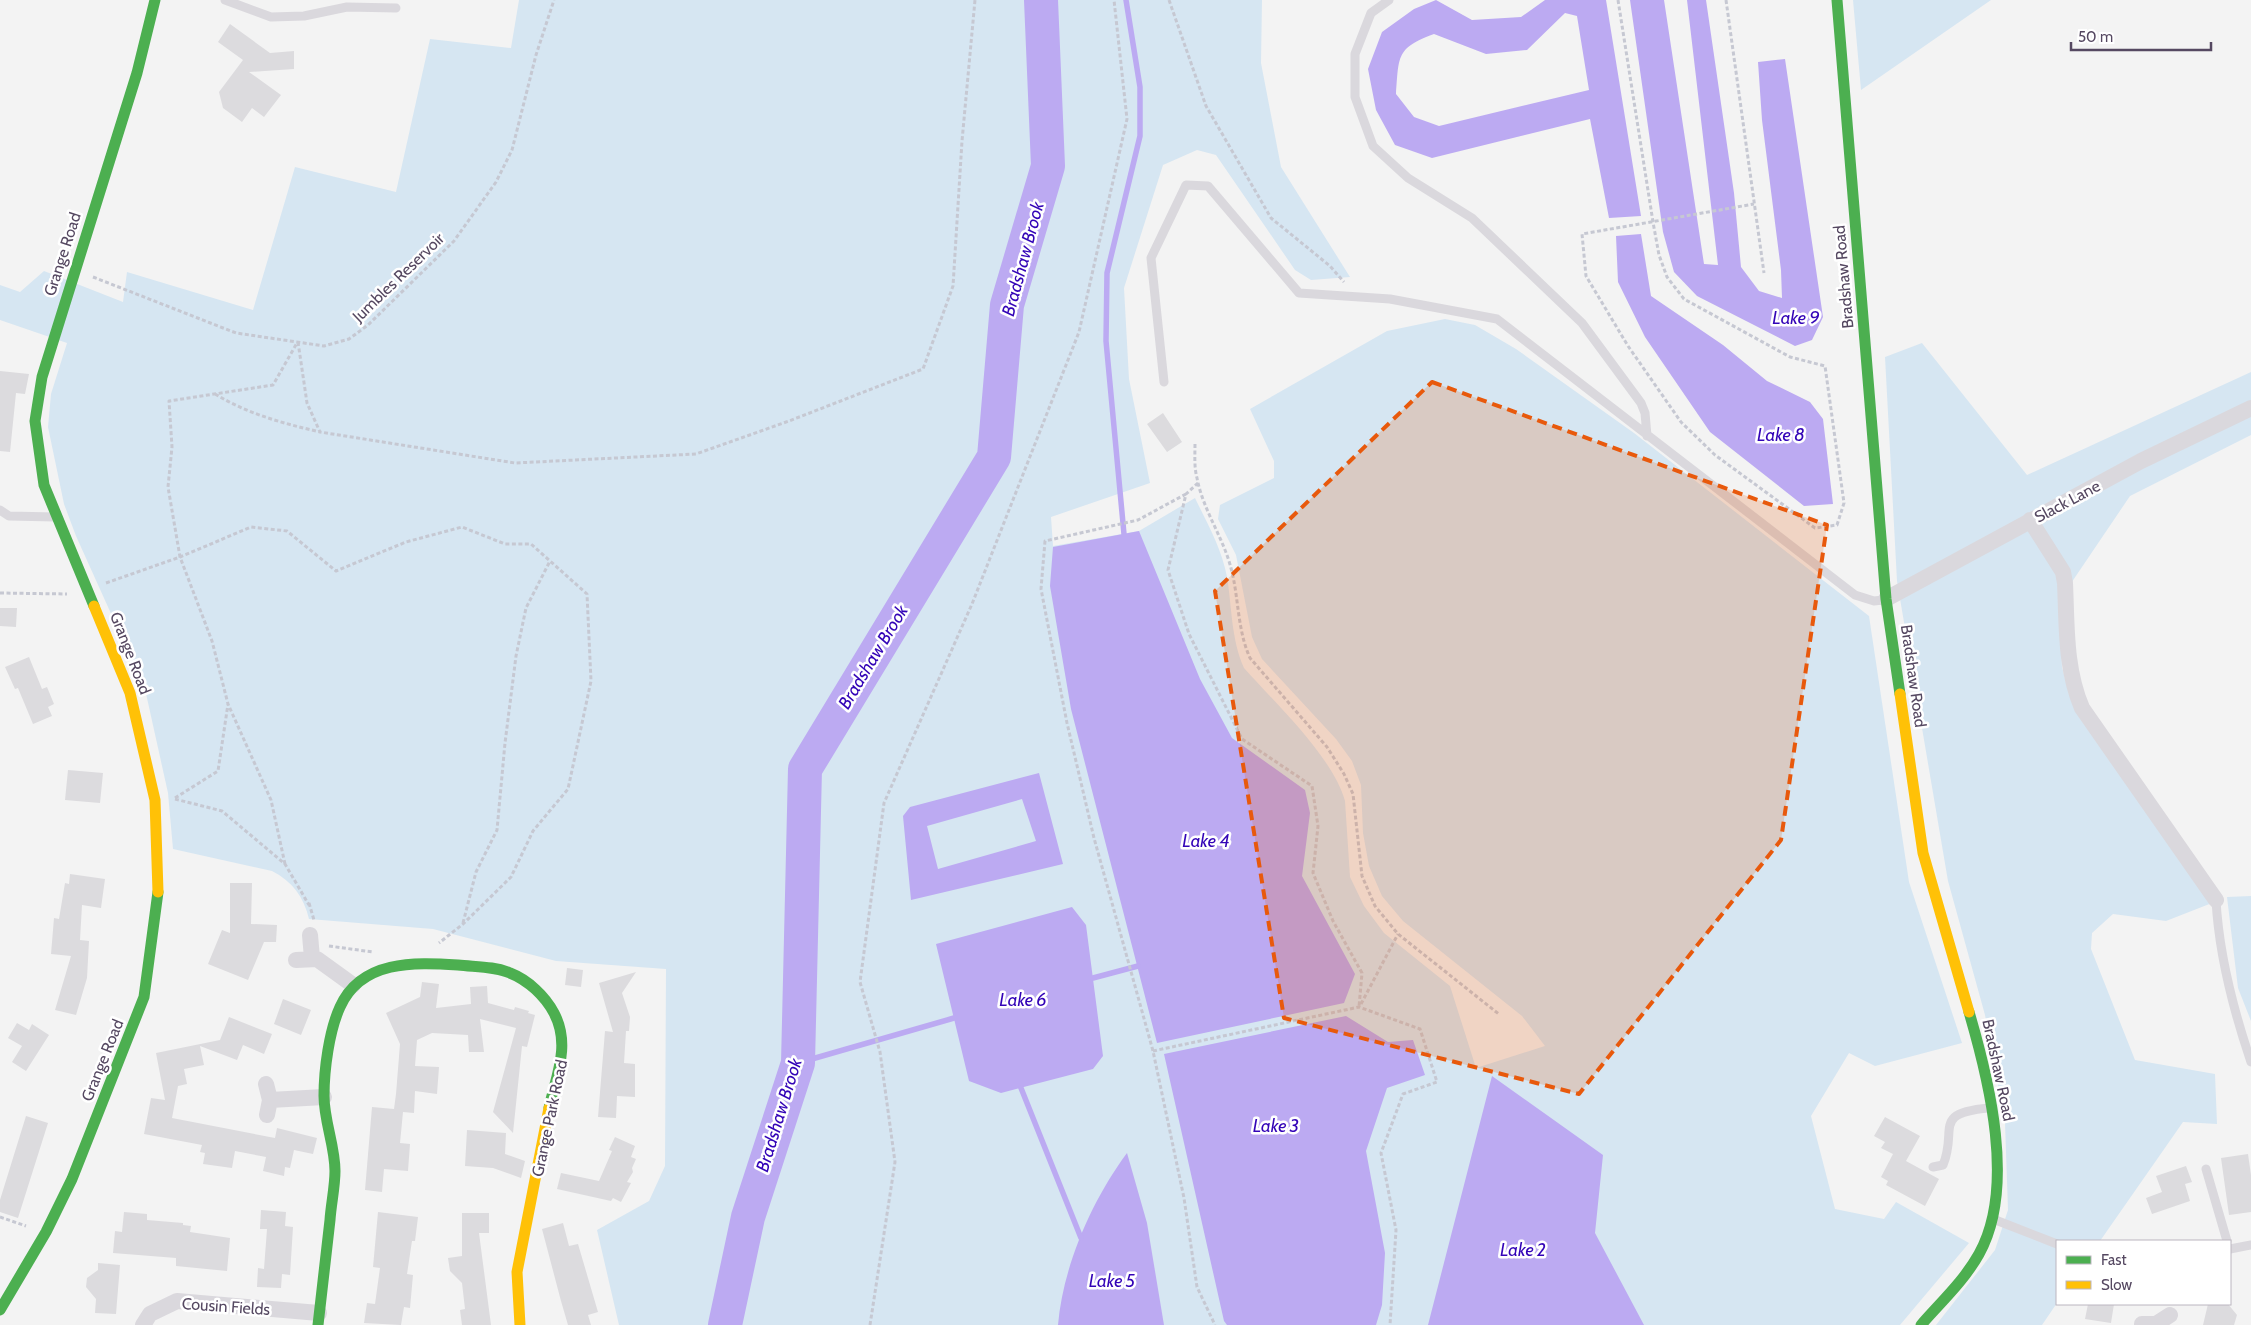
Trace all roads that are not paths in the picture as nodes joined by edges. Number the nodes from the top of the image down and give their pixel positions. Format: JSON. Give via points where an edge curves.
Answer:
{"nodes":[{"id":1,"x":155,"y":0,"type":"edge"},
{"id":2,"x":225,"y":0,"type":"edge"},
{"id":3,"x":1389,"y":0,"type":"edge"},
{"id":4,"x":1837,"y":0,"type":"edge"},
{"id":5,"x":396,"y":8,"type":"dead end"},
{"id":6,"x":1164,"y":382,"type":"dead end"},
{"id":7,"x":2251,"y":408,"type":"edge"},
{"id":8,"x":1647,"y":436,"type":"junction"},
{"id":9,"x":0,"y":510,"type":"edge"},
{"id":10,"x":58,"y":517,"type":"junction"},
{"id":11,"x":2030,"y":520,"type":"junction"},
{"id":12,"x":1886,"y":599,"type":"junction"},
{"id":13,"x":2216,"y":900,"type":"joint"},
{"id":14,"x":313,"y":932,"type":"road end"},
{"id":15,"x":353,"y":985,"type":"junction"},
{"id":16,"x":2251,"y":1062,"type":"edge"},
{"id":17,"x":266,"y":1084,"type":"dead end"},
{"id":18,"x":324,"y":1097,"type":"junction"},
{"id":19,"x":1992,"y":1107,"type":"junction"},
{"id":20,"x":1933,"y":1167,"type":"dead end"},
{"id":21,"x":2206,"y":1169,"type":"dead end"},
{"id":22,"x":1992,"y":1219,"type":"junction"},
{"id":23,"x":2227,"y":1240,"type":"edge"},
{"id":24,"x":2056,"y":1244,"type":"edge"},
{"id":25,"x":2251,"y":1245,"type":"edge"},
{"id":26,"x":2231,"y":1249,"type":"edge"},
{"id":27,"x":0,"y":1310,"type":"edge"},
{"id":28,"x":318,"y":1319,"type":"edge"},
{"id":29,"x":143,"y":1325,"type":"edge"},
{"id":30,"x":520,"y":1325,"type":"edge"},
{"id":31,"x":1921,"y":1325,"type":"edge"}],
"edges":[{"from":1,"to":10,"type":"street","name":"Grange Road","via":[[137,73],[42,377],[35,421],[44,484]]},
{"from":2,"to":5,"type":"lane","via":[[271,16],[304,16],[347,8]]},
{"from":3,"to":8,"type":"lane","via":[[1371,13],[1355,54],[1355,97],[1373,146],[1408,178],[1472,218],[1582,323],[1641,403]]},
{"from":4,"to":12,"type":"street","name":"Bradshaw Road"},
{"from":6,"to":8,"type":"lane","via":[[1151,258],[1186,185],[1208,186],[1300,293],[1390,299],[1497,319]]},
{"from":7,"to":11,"type":"street","name":"Slack Lane"},
{"from":8,"to":12,"type":"lane","via":[[1855,595],[1874,601]]},
{"from":9,"to":10,"type":"lane","via":[[9,516]]},
{"from":10,"to":27,"type":"street","name":"Grange Road","via":[[130,693],[155,800],[158,906],[144,997],[72,1179],[46,1232]]},
{"from":11,"to":12,"type":"street","name":"Slack Lane"},
{"from":11,"to":13,"type":"street","via":[[2062,572],[2069,668],[2082,708]]},
{"from":12,"to":19,"type":"street","name":"Bradshaw Road","via":[[1931,892],[1972,1020]]},
{"from":13,"to":16,"type":"lane","via":[[2234,1014]]},
{"from":14,"to":15,"type":"street","via":[[310,954]]},
{"from":15,"to":18,"type":"street","via":[[330,1034]]},
{"from":15,"to":30,"type":"street","name":"Grange Park Road","via":[[389,967],[406,963],[493,968],[528,982],[555,1014],[563,1048],[517,1272]]},
{"from":17,"to":18,"type":"street","via":[[269,1108]]},
{"from":18,"to":28,"type":"street","via":[[335,1172]]},
{"from":19,"to":20,"type":"lane","via":[[1970,1110],[1950,1122],[1947,1156],[1943,1165]]},
{"from":19,"to":22,"type":"street","name":"Bradshaw Road","via":[[1997,1167]]},
{"from":21,"to":23,"type":"lane"},
{"from":22,"to":24,"type":"lane"},
{"from":22,"to":31,"type":"street","name":"Bradshaw Road","via":[[1983,1246]]},
{"from":25,"to":26,"type":"lane"},
{"from":28,"to":29,"type":"street","name":"Cousin Fields","via":[[177,1301],[150,1314]]}]}
